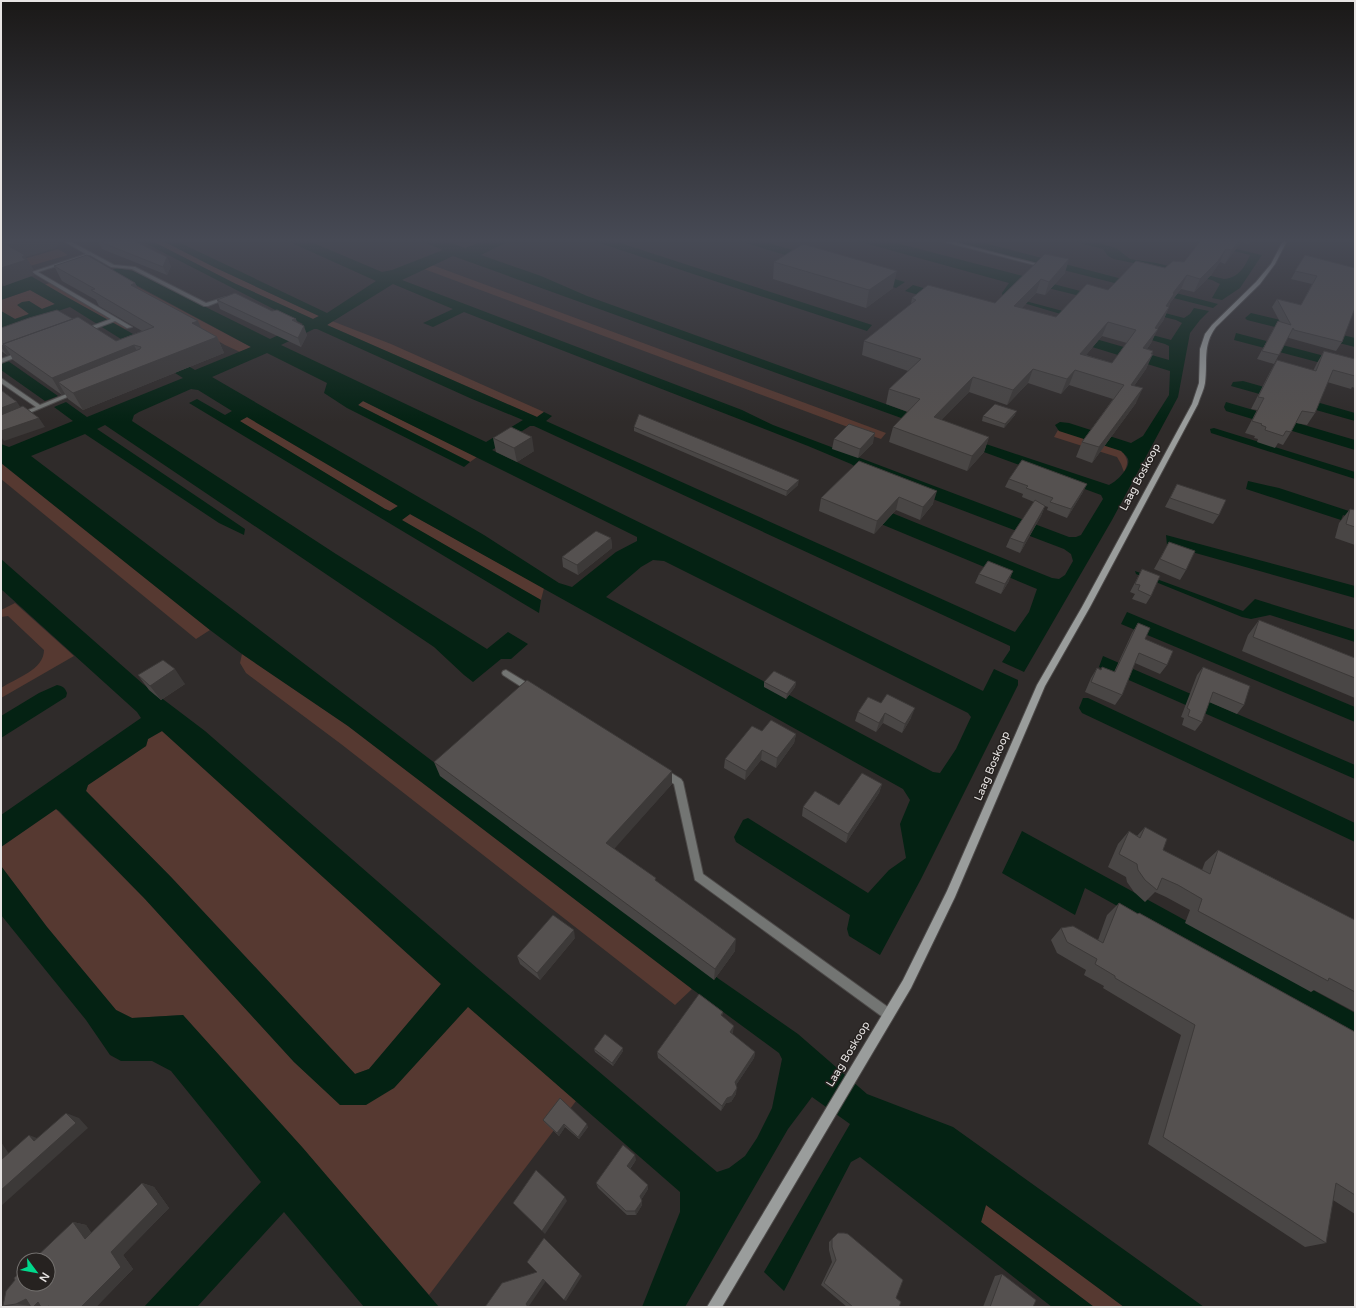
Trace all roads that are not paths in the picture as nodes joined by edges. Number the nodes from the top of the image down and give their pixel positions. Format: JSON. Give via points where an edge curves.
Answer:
{"nodes":[{"id":1,"x":82,"y":300,"type":"edge"},
{"id":2,"x":196,"y":300,"type":"edge"},
{"id":3,"x":220,"y":300,"type":"edge"},
{"id":4,"x":1241,"y":300,"type":"edge"},
{"id":5,"x":115,"y":319,"type":"junction"},
{"id":6,"x":129,"y":327,"type":"edge"},
{"id":7,"x":76,"y":333,"type":"edge"},
{"id":8,"x":27,"y":351,"type":"edge"},
{"id":9,"x":4,"y":360,"type":"edge"},
{"id":10,"x":1,"y":380,"type":"edge"},
{"id":11,"x":83,"y":389,"type":"edge"},
{"id":12,"x":40,"y":407,"type":"junction"},
{"id":13,"x":1,"y":423,"type":"edge"},
{"id":14,"x":506,"y":673,"type":"dead end"},
{"id":15,"x":539,"y":694,"type":"edge"},
{"id":16,"x":652,"y":765,"type":"edge"},
{"id":17,"x":888,"y":1014,"type":"junction"},
{"id":18,"x":714,"y":1307,"type":"edge"}],
"edges":[{"from":1,"to":5,"type":"street"},
{"from":2,"to":3,"type":"street","via":[[206,305]]},
{"from":4,"to":17,"type":"street","name":"Laag Boskoop","via":[[1208,334],[1203,349],[1202,383],[1195,404],[1041,685],[951,894],[907,984]]},
{"from":5,"to":6,"type":"street"},
{"from":5,"to":7,"type":"street"},
{"from":8,"to":9,"type":"street"},
{"from":10,"to":12,"type":"street"},
{"from":11,"to":12,"type":"street"},
{"from":12,"to":13,"type":"street"},
{"from":14,"to":15,"type":"street"},
{"from":16,"to":17,"type":"street","via":[[678,782],[699,877]]},
{"from":17,"to":18,"type":"street","name":"Laag Boskoop"}]}
